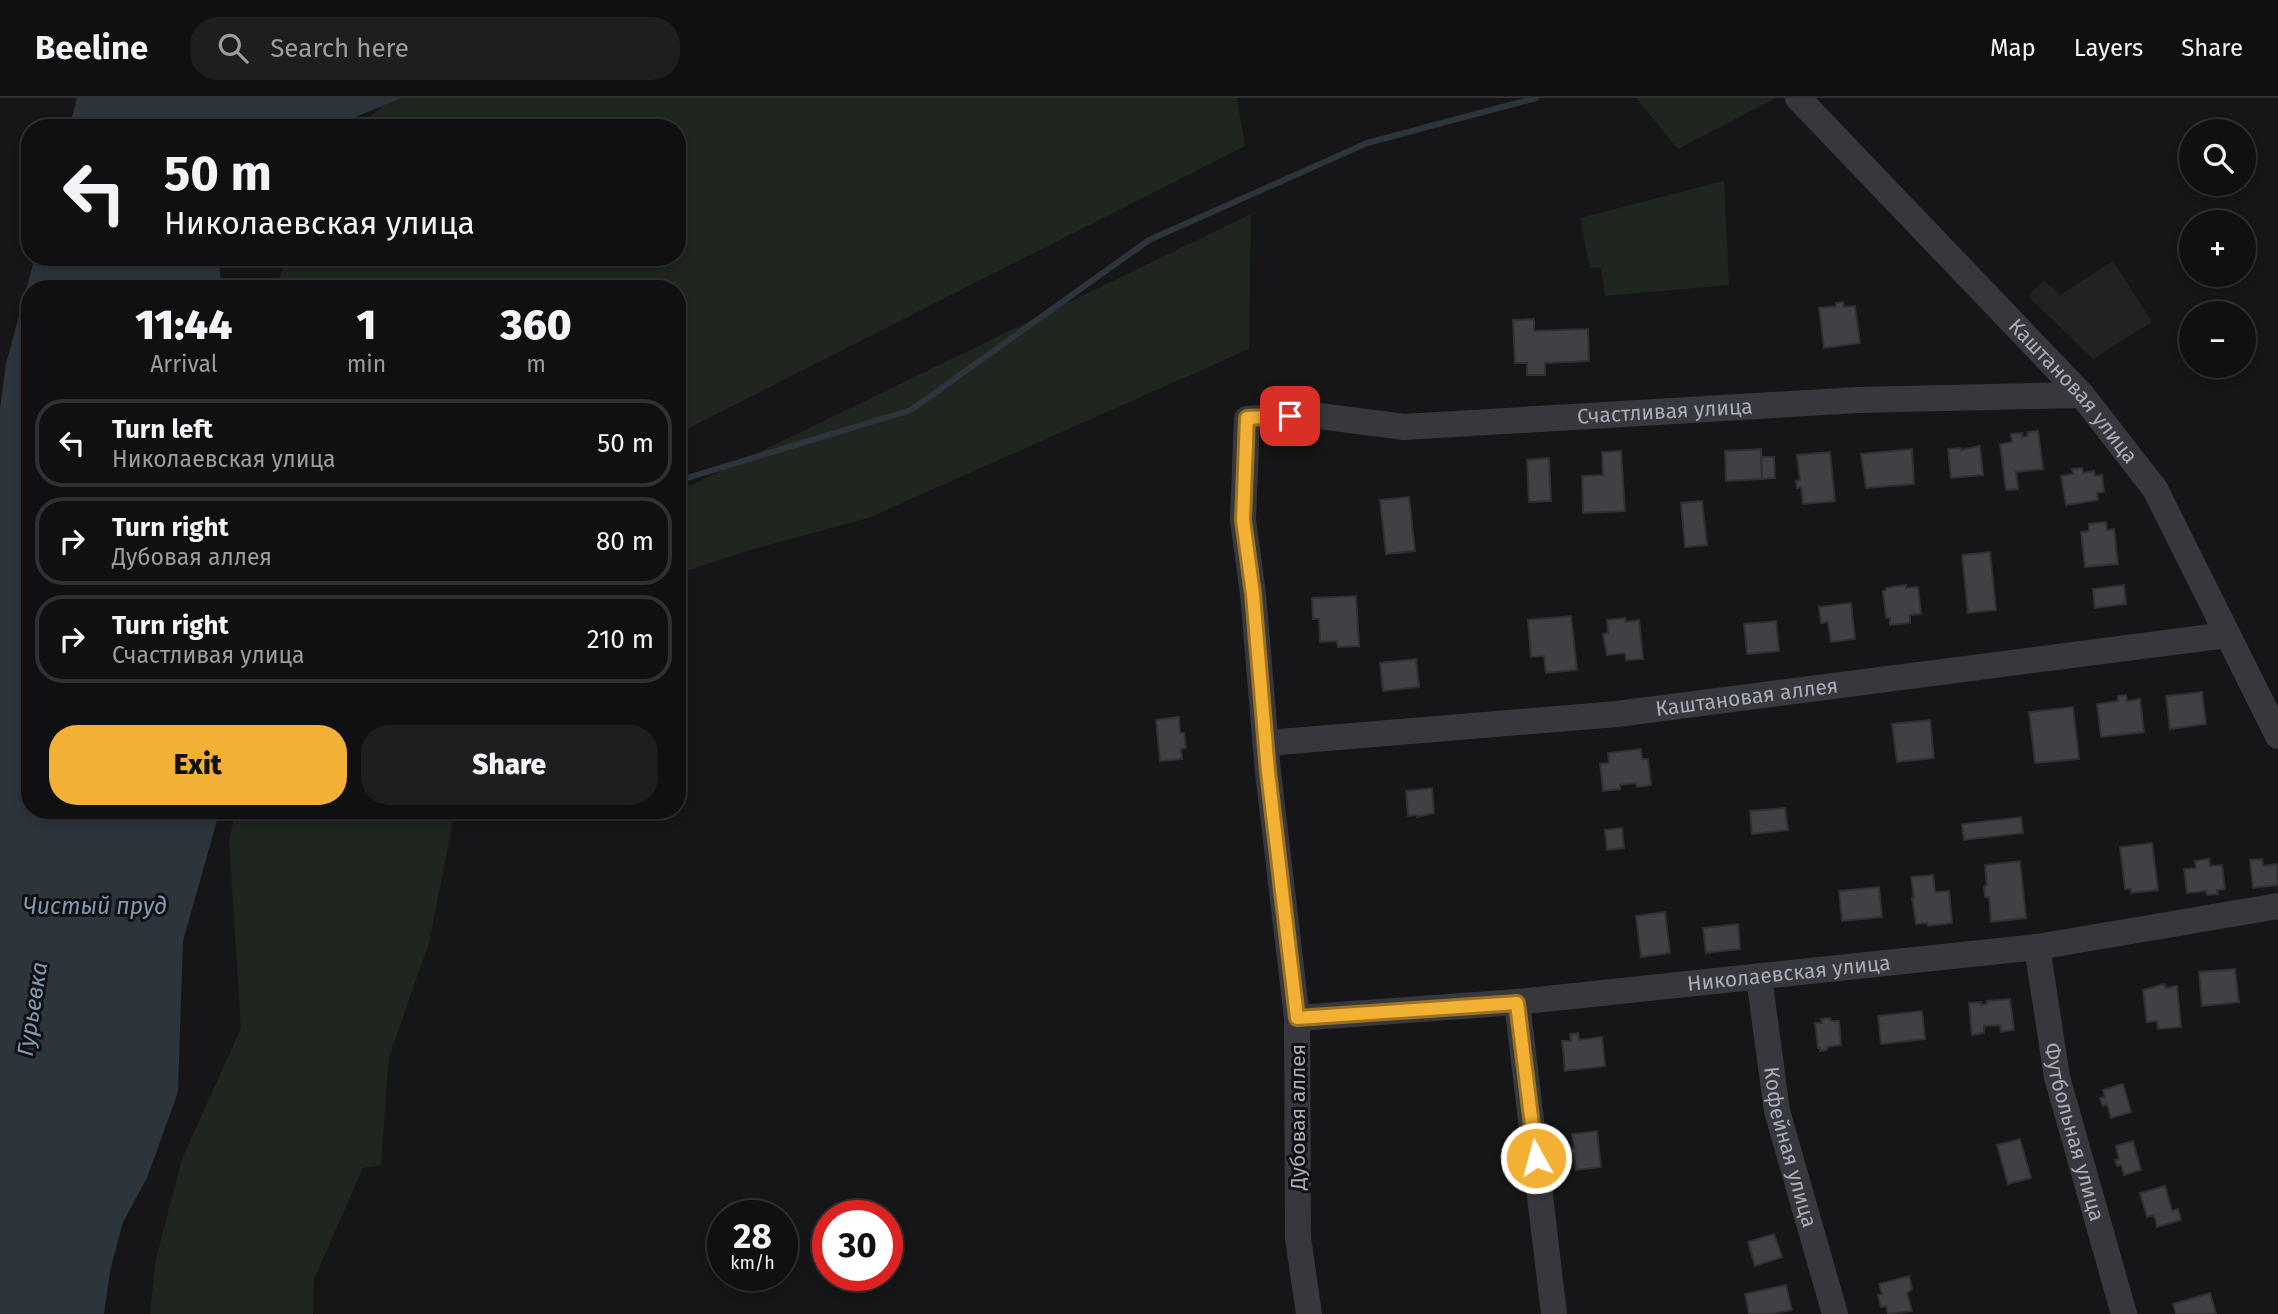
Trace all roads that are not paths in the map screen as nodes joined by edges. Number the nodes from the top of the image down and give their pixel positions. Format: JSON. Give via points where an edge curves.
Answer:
{"nodes":[{"id":1,"x":1798,"y":98,"type":"edge"},
{"id":2,"x":2082,"y":395,"type":"junction"},
{"id":3,"x":1247,"y":418,"type":"joint"},
{"id":4,"x":2227,"y":635,"type":"junction"},
{"id":5,"x":2278,"y":736,"type":"edge"},
{"id":6,"x":1266,"y":743,"type":"junction"},
{"id":7,"x":2278,"y":906,"type":"edge"},
{"id":8,"x":2037,"y":947,"type":"junction"},
{"id":9,"x":1759,"y":977,"type":"junction"},
{"id":10,"x":1517,"y":1003,"type":"junction"},
{"id":11,"x":1297,"y":1018,"type":"junction"},
{"id":12,"x":1309,"y":1314,"type":"edge"},
{"id":13,"x":1554,"y":1314,"type":"edge"},
{"id":14,"x":1835,"y":1314,"type":"edge"},
{"id":15,"x":2123,"y":1314,"type":"edge"}],
"edges":[{"from":1,"to":2,"type":"street","name":"Каштановая улица"},
{"from":2,"to":3,"type":"street","name":"Счастливая улица","via":[[1858,400],[1404,427],[1312,415]]},
{"from":2,"to":4,"type":"street","name":"Каштановая улица","via":[[2155,489]]},
{"from":3,"to":6,"type":"street","name":"Дубовая аллея","via":[[1243,520]]},
{"from":4,"to":5,"type":"street","name":"Каштановая улица"},
{"from":4,"to":6,"type":"street","name":"Каштановая аллея","via":[[1617,714]]},
{"from":6,"to":11,"type":"street","name":"Дубовая аллея"},
{"from":7,"to":8,"type":"street","name":"Николаевская улица"},
{"from":8,"to":9,"type":"street","name":"Николаевская улица"},
{"from":8,"to":15,"type":"street","name":"Футбольная улица","via":[[2057,1077]]},
{"from":9,"to":10,"type":"street","name":"Николаевская улица"},
{"from":9,"to":14,"type":"street","name":"Кофейная улица","via":[[1777,1111]]},
{"from":10,"to":11,"type":"street","name":"Николаевская улица"},
{"from":10,"to":13,"type":"street"},
{"from":11,"to":12,"type":"street","name":"Дубовая аллея","via":[[1298,1238]]}]}
